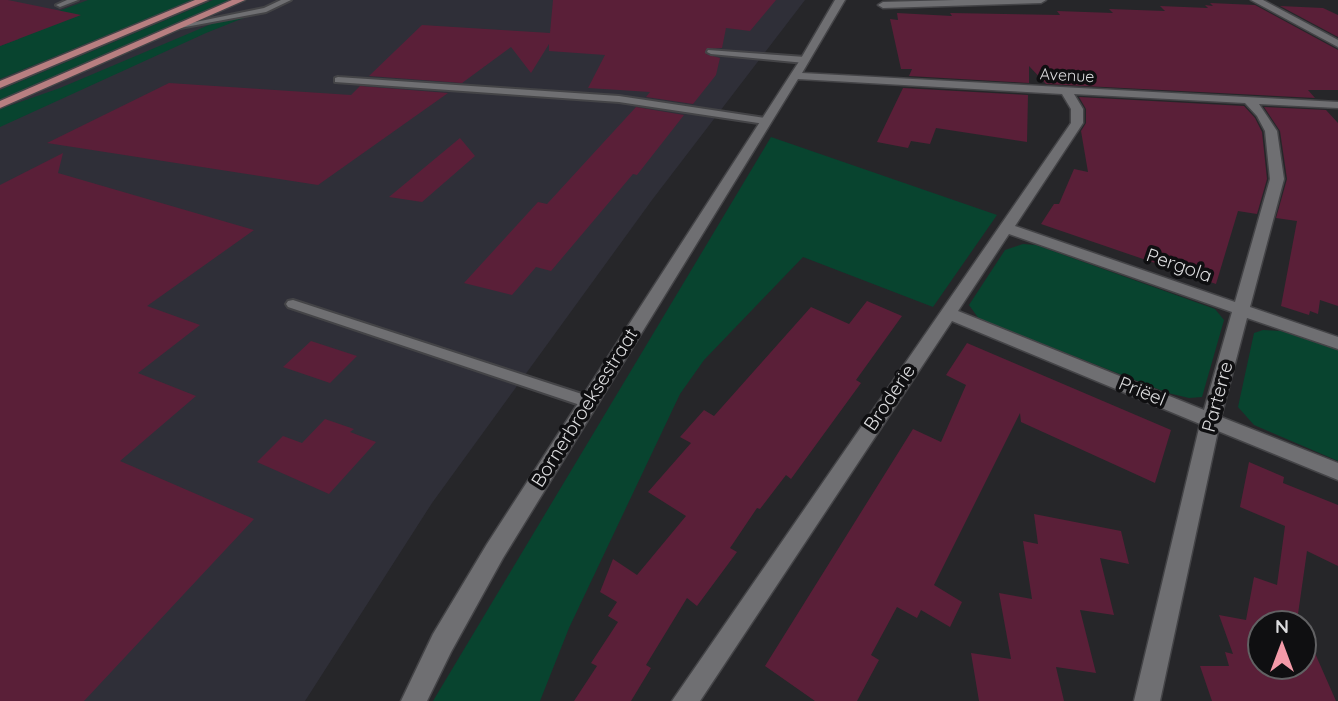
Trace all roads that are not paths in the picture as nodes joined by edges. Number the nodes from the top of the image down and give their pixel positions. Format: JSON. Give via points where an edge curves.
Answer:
{"nodes":[{"id":1,"x":74,"y":0,"type":"edge"},
{"id":2,"x":203,"y":0,"type":"edge"},
{"id":3,"x":240,"y":0,"type":"edge"},
{"id":4,"x":287,"y":0,"type":"edge"},
{"id":5,"x":840,"y":0,"type":"edge"},
{"id":6,"x":1041,"y":0,"type":"edge"},
{"id":7,"x":1256,"y":0,"type":"edge"},
{"id":8,"x":60,"y":5,"type":"dead end"},
{"id":9,"x":883,"y":5,"type":"dead end"},
{"id":10,"x":180,"y":26,"type":"junction"},
{"id":11,"x":1338,"y":44,"type":"edge"},
{"id":12,"x":711,"y":52,"type":"dead end"},
{"id":13,"x":805,"y":60,"type":"junction"},
{"id":14,"x":794,"y":76,"type":"junction"},
{"id":15,"x":338,"y":80,"type":"dead end"},
{"id":16,"x":0,"y":85,"type":"edge"},
{"id":17,"x":1068,"y":92,"type":"junction"},
{"id":18,"x":1249,"y":101,"type":"junction"},
{"id":19,"x":0,"y":105,"type":"edge"},
{"id":20,"x":1338,"y":105,"type":"edge"},
{"id":21,"x":765,"y":121,"type":"junction"},
{"id":22,"x":1006,"y":229,"type":"junction"},
{"id":23,"x":293,"y":304,"type":"dead end"},
{"id":24,"x":1242,"y":310,"type":"junction"},
{"id":25,"x":947,"y":313,"type":"junction"},
{"id":26,"x":1338,"y":343,"type":"edge"},
{"id":27,"x":589,"y":402,"type":"junction"},
{"id":28,"x":1211,"y":420,"type":"junction"},
{"id":29,"x":1338,"y":472,"type":"edge"},
{"id":30,"x":414,"y":701,"type":"edge"},
{"id":31,"x":685,"y":701,"type":"edge"},
{"id":32,"x":1147,"y":701,"type":"edge"}],
"edges":[{"from":1,"to":8,"type":"lane"},
{"from":2,"to":16,"type":"main road"},
{"from":3,"to":10,"type":"main road"},
{"from":4,"to":10,"type":"lane","via":[[266,10]]},
{"from":5,"to":13,"type":"street","name":"Bornerbroeksestraat"},
{"from":6,"to":9,"type":"street"},
{"from":7,"to":11,"type":"street"},
{"from":10,"to":19,"type":"main road"},
{"from":12,"to":13,"type":"lane"},
{"from":13,"to":14,"type":"street","name":"Bornerbroeksestraat"},
{"from":14,"to":17,"type":"street","name":"Avenue"},
{"from":14,"to":21,"type":"street","name":"Bornerbroeksestraat"},
{"from":15,"to":21,"type":"lane","via":[[619,99]]},
{"from":17,"to":18,"type":"street","name":"Avenue"},
{"from":17,"to":22,"type":"street","name":"Broderie","via":[[1077,109],[1077,123]]},
{"from":18,"to":20,"type":"street","name":"Avenue"},
{"from":18,"to":24,"type":"street","name":"Parterre","via":[[1271,131],[1277,179]]},
{"from":21,"to":27,"type":"street","name":"Bornerbroeksestraat"},
{"from":22,"to":24,"type":"street","name":"Pergola"},
{"from":22,"to":25,"type":"street","name":"Broderie"},
{"from":23,"to":27,"type":"lane"},
{"from":24,"to":26,"type":"street","name":"Pergola"},
{"from":24,"to":28,"type":"street","name":"Parterre"},
{"from":25,"to":28,"type":"street","name":"Priëel"},
{"from":25,"to":31,"type":"street","name":"Broderie"},
{"from":27,"to":30,"type":"street","name":"Bornerbroeksestraat","via":[[495,551]]},
{"from":28,"to":29,"type":"street","name":"Priëel"},
{"from":28,"to":32,"type":"street","name":"Parterre"}]}
